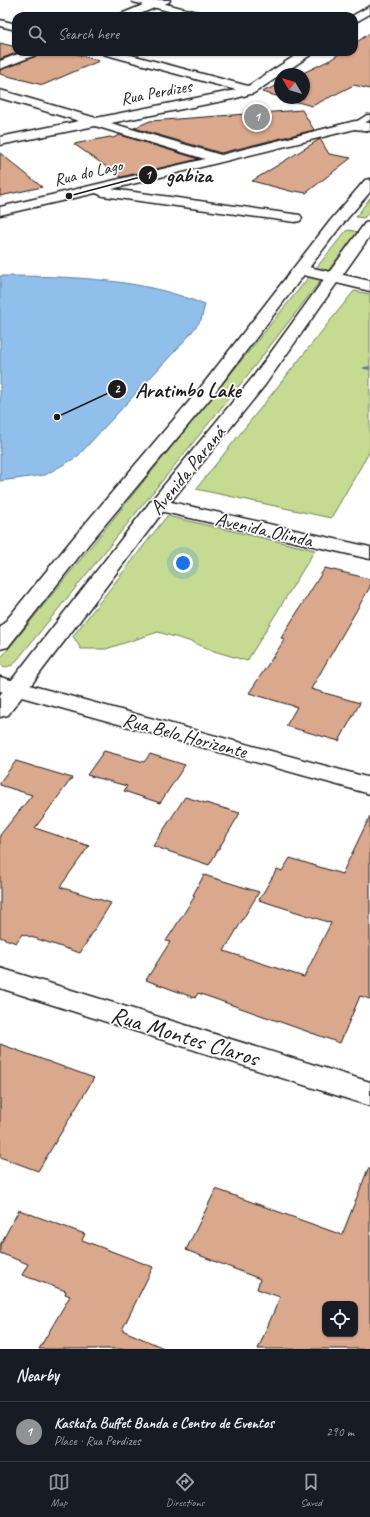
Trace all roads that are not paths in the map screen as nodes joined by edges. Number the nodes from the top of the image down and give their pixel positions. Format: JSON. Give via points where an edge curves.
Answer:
{"nodes":[{"id":1,"x":137,"y":0,"type":"edge"},
{"id":2,"x":165,"y":0,"type":"edge"},
{"id":3,"x":154,"y":4,"type":"junction"},
{"id":4,"x":370,"y":9,"type":"edge"},
{"id":5,"x":135,"y":12,"type":"edge"},
{"id":6,"x":185,"y":12,"type":"edge"},
{"id":7,"x":358,"y":17,"type":"edge"},
{"id":8,"x":0,"y":23,"type":"edge"},
{"id":9,"x":12,"y":26,"type":"edge"},
{"id":10,"x":24,"y":56,"type":"edge"},
{"id":11,"x":123,"y":56,"type":"edge"},
{"id":12,"x":303,"y":56,"type":"edge"},
{"id":13,"x":0,"y":65,"type":"edge"},
{"id":14,"x":250,"y":90,"type":"junction"},
{"id":15,"x":0,"y":94,"type":"edge"},
{"id":16,"x":370,"y":117,"type":"edge"},
{"id":17,"x":90,"y":122,"type":"junction"},
{"id":18,"x":355,"y":125,"type":"junction"},
{"id":19,"x":370,"y":127,"type":"edge"},
{"id":20,"x":0,"y":141,"type":"edge"},
{"id":21,"x":222,"y":159,"type":"junction"},
{"id":22,"x":370,"y":183,"type":"edge"},
{"id":23,"x":90,"y":190,"type":"junction"},
{"id":24,"x":0,"y":211,"type":"edge"},
{"id":25,"x":295,"y":218,"type":"dead end"},
{"id":26,"x":370,"y":226,"type":"edge"},
{"id":27,"x":300,"y":270,"type":"junction"},
{"id":28,"x":333,"y":277,"type":"junction"},
{"id":29,"x":370,"y":286,"type":"edge"},
{"id":30,"x":158,"y":505,"type":"junction"},
{"id":31,"x":370,"y":552,"type":"edge"},
{"id":32,"x":0,"y":642,"type":"edge"},
{"id":33,"x":8,"y":686,"type":"edge"},
{"id":34,"x":0,"y":710,"type":"edge"},
{"id":35,"x":370,"y":786,"type":"edge"},
{"id":36,"x":0,"y":978,"type":"edge"},
{"id":37,"x":370,"y":1094,"type":"edge"}],
"edges":[{"from":1,"to":3,"type":"street"},
{"from":2,"to":3,"type":"street"},
{"from":3,"to":5,"type":"street"},
{"from":3,"to":6,"type":"street"},
{"from":4,"to":7,"type":"street"},
{"from":8,"to":9,"type":"street"},
{"from":10,"to":13,"type":"street"},
{"from":11,"to":14,"type":"street"},
{"from":12,"to":14,"type":"street","name":"Rua Perdizes"},
{"from":14,"to":17,"type":"street","name":"Rua Perdizes"},
{"from":15,"to":17,"type":"street"},
{"from":16,"to":18,"type":"lane"},
{"from":17,"to":20,"type":"street","name":"Rua Perdizes"},
{"from":17,"to":21,"type":"street"},
{"from":18,"to":19,"type":"street","name":"Rua do Lago"},
{"from":18,"to":21,"type":"street","name":"Rua do Lago"},
{"from":21,"to":23,"type":"street","name":"Rua do Lago"},
{"from":22,"to":27,"type":"street","name":"Avenida Paraná","via":[[339,218]]},
{"from":23,"to":24,"type":"street","name":"Rua do Lago"},
{"from":23,"to":25,"type":"street"},
{"from":26,"to":28,"type":"street","name":"Avenida Paraná"},
{"from":27,"to":28,"type":"street"},
{"from":27,"to":32,"type":"street","name":"Avenida Paraná","via":[[203,396],[80,541]]},
{"from":28,"to":29,"type":"street"},
{"from":28,"to":30,"type":"street","name":"Avenida Paraná","via":[[259,381]]},
{"from":30,"to":31,"type":"street","name":"Avenida Olinda"},
{"from":30,"to":33,"type":"street","name":"Avenida Paraná"},
{"from":33,"to":34,"type":"street","name":"Avenida Paraná"},
{"from":33,"to":35,"type":"street","name":"Rua Belo Horizonte"},
{"from":36,"to":37,"type":"street","name":"Rua Montes Claros"}]}
